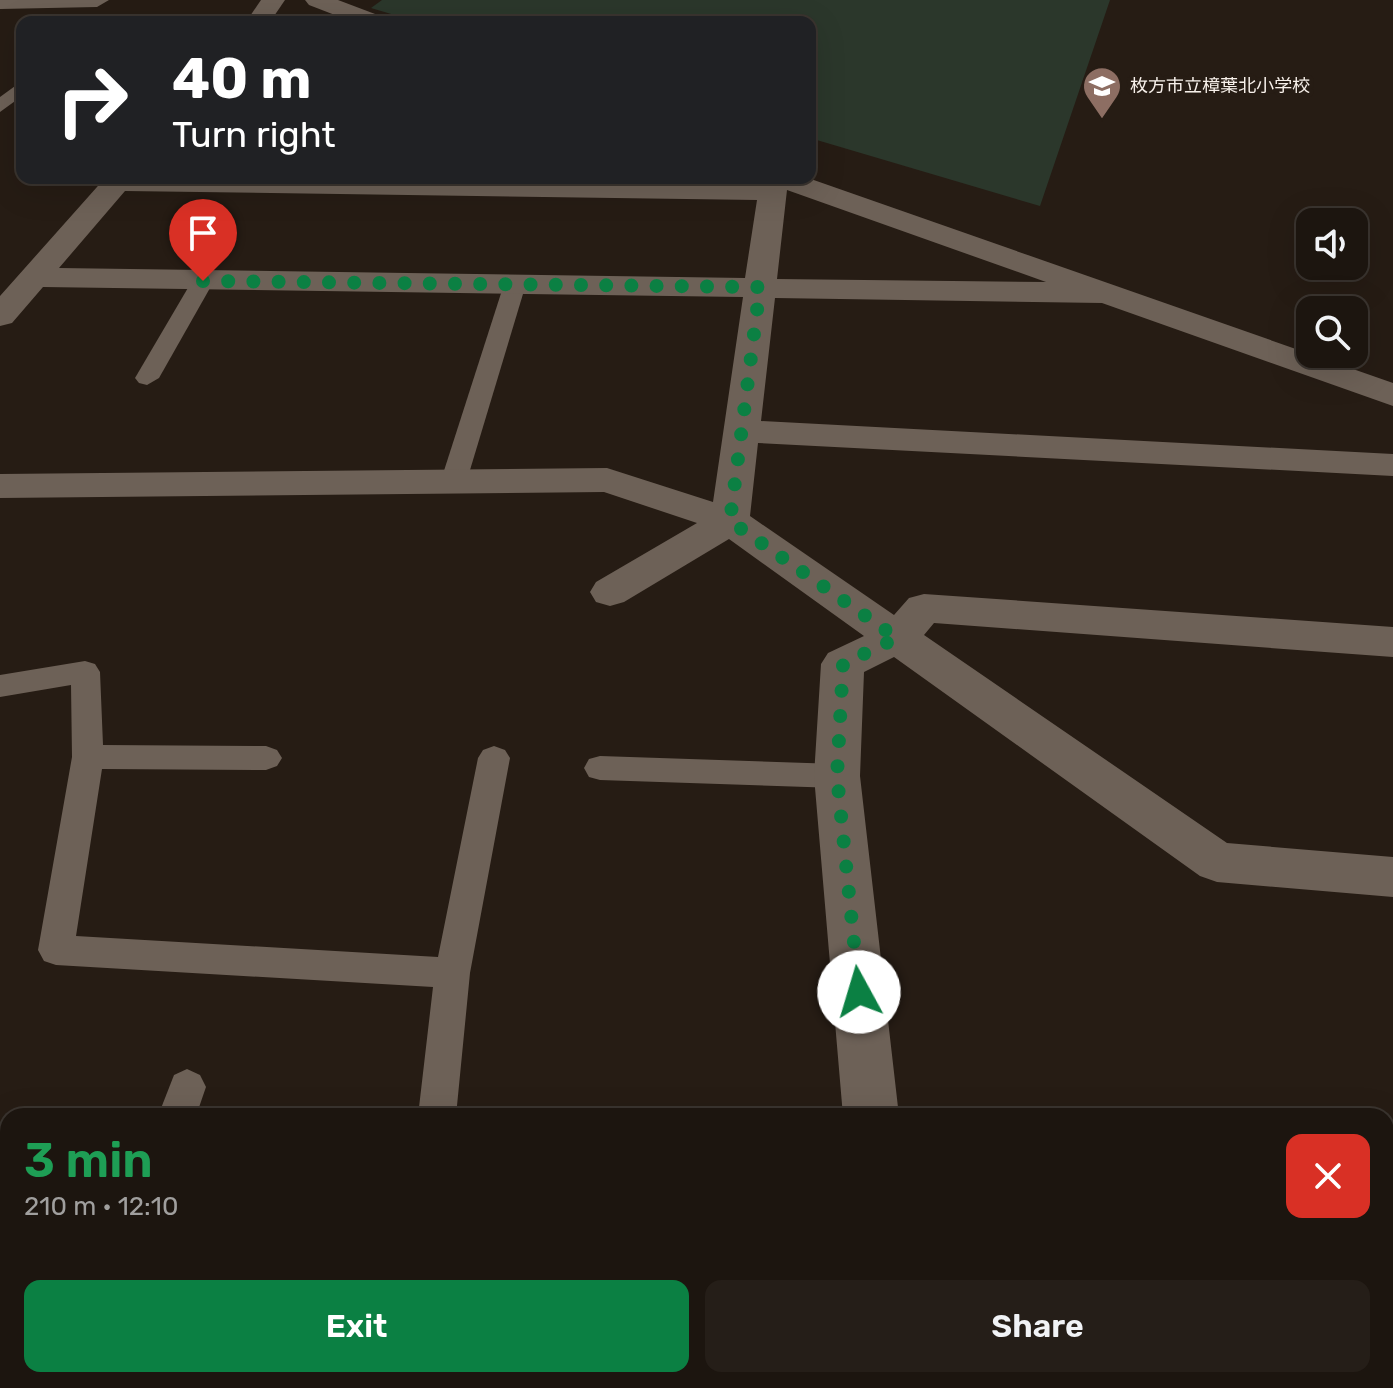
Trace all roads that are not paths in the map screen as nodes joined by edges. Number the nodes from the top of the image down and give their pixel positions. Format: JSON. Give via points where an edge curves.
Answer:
{"nodes":[{"id":1,"x":97,"y":0,"type":"edge"},
{"id":2,"x":317,"y":0,"type":"edge"},
{"id":3,"x":0,"y":2,"type":"edge"},
{"id":4,"x":359,"y":16,"type":"edge"},
{"id":5,"x":16,"y":92,"type":"edge"},
{"id":6,"x":0,"y":107,"type":"edge"},
{"id":7,"x":115,"y":184,"type":"edge"},
{"id":8,"x":775,"y":184,"type":"edge"},
{"id":9,"x":781,"y":184,"type":"edge"},
{"id":10,"x":34,"y":277,"type":"junction"},
{"id":11,"x":203,"y":281,"type":"junction"},
{"id":12,"x":515,"y":284,"type":"junction"},
{"id":13,"x":760,"y":287,"type":"junction"},
{"id":14,"x":1105,"y":293,"type":"junction"},
{"id":15,"x":0,"y":316,"type":"edge"},
{"id":16,"x":147,"y":378,"type":"dead end"},
{"id":17,"x":1393,"y":395,"type":"edge"},
{"id":18,"x":741,"y":431,"type":"junction"},
{"id":19,"x":1393,"y":465,"type":"edge"},
{"id":20,"x":454,"y":480,"type":"junction"},
{"id":21,"x":0,"y":486,"type":"edge"},
{"id":22,"x":730,"y":521,"type":"junction"},
{"id":23,"x":610,"y":592,"type":"dead end"},
{"id":24,"x":897,"y":638,"type":"junction"},
{"id":25,"x":1393,"y":642,"type":"edge"},
{"id":26,"x":0,"y":686,"type":"edge"},
{"id":27,"x":88,"y":757,"type":"junction"},
{"id":28,"x":266,"y":758,"type":"dead end"},
{"id":29,"x":494,"y":758,"type":"dead end"},
{"id":30,"x":600,"y":768,"type":"dead end"},
{"id":31,"x":837,"y":776,"type":"junction"},
{"id":32,"x":1393,"y":877,"type":"edge"},
{"id":33,"x":452,"y":973,"type":"junction"},
{"id":34,"x":438,"y":1108,"type":"edge"},
{"id":35,"x":870,"y":1108,"type":"edge"}],
"edges":[{"from":1,"to":3,"type":"street"},
{"from":2,"to":4,"type":"street"},
{"from":5,"to":6,"type":"lane"},
{"from":7,"to":10,"type":"street"},
{"from":8,"to":13,"type":"street"},
{"from":9,"to":14,"type":"street"},
{"from":10,"to":11,"type":"street"},
{"from":10,"to":15,"type":"street"},
{"from":11,"to":12,"type":"street"},
{"from":11,"to":16,"type":"lane"},
{"from":12,"to":13,"type":"street"},
{"from":12,"to":20,"type":"lane"},
{"from":13,"to":14,"type":"street"},
{"from":13,"to":18,"type":"street"},
{"from":14,"to":17,"type":"street"},
{"from":18,"to":19,"type":"street"},
{"from":18,"to":22,"type":"street"},
{"from":20,"to":21,"type":"street"},
{"from":20,"to":22,"type":"street","via":[[607,480]]},
{"from":22,"to":23,"type":"street"},
{"from":22,"to":24,"type":"street"},
{"from":24,"to":25,"type":"street","via":[[924,608]]},
{"from":24,"to":31,"type":"street","via":[[843,664]]},
{"from":24,"to":32,"type":"street","via":[[1217,862]]},
{"from":26,"to":27,"type":"lane","via":[[85,672]]},
{"from":27,"to":28,"type":"lane"},
{"from":27,"to":33,"type":"lane","via":[[56,950]]},
{"from":29,"to":33,"type":"lane"},
{"from":30,"to":31,"type":"lane"},
{"from":31,"to":35,"type":"street"},
{"from":33,"to":34,"type":"lane"}]}
